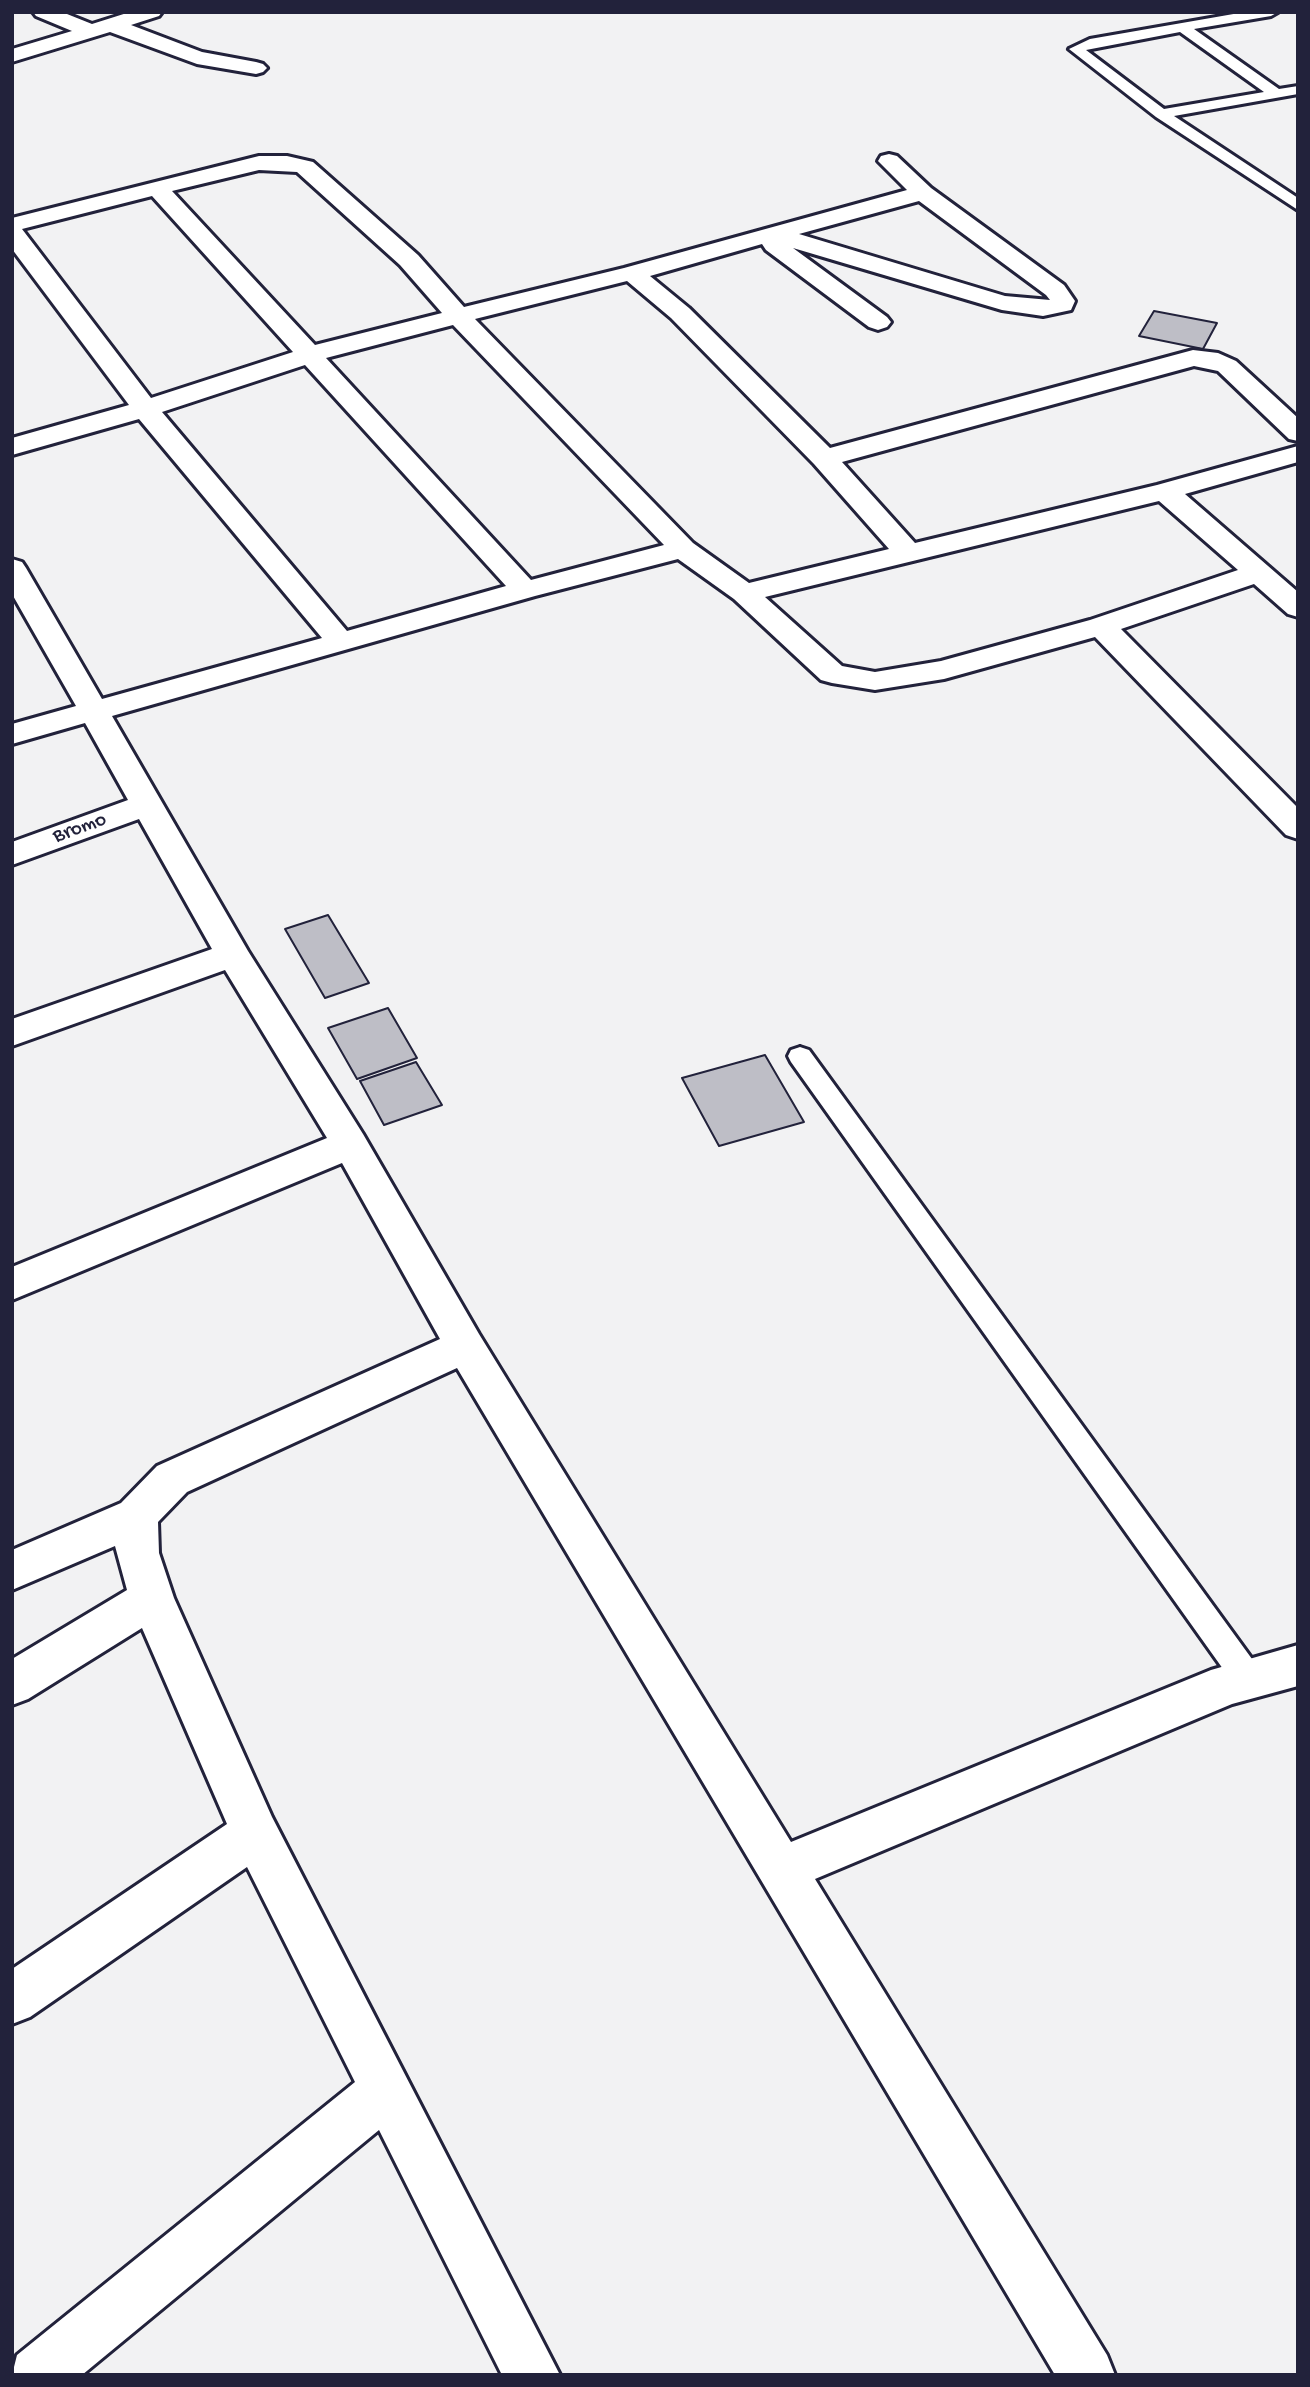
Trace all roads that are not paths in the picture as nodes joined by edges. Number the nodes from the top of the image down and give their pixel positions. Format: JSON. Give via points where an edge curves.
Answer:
{"nodes":[{"id":1,"x":43,"y":12,"type":"edge"},
{"id":2,"x":152,"y":12,"type":"edge"},
{"id":3,"x":1271,"y":12,"type":"edge"},
{"id":4,"x":1182,"y":27,"type":"junction"},
{"id":5,"x":103,"y":29,"type":"junction"},
{"id":6,"x":12,"y":57,"type":"edge"},
{"id":7,"x":256,"y":68,"type":"dead end"},
{"id":8,"x":1298,"y":90,"type":"edge"},
{"id":9,"x":1277,"y":94,"type":"junction"},
{"id":10,"x":1161,"y":114,"type":"junction"},
{"id":11,"x":889,"y":161,"type":"dead end"},
{"id":12,"x":157,"y":188,"type":"junction"},
{"id":13,"x":923,"y":193,"type":"junction"},
{"id":14,"x":1298,"y":205,"type":"edge"},
{"id":15,"x":12,"y":225,"type":"edge"},
{"id":16,"x":12,"y":233,"type":"edge"},
{"id":17,"x":768,"y":236,"type":"junction"},
{"id":18,"x":632,"y":274,"type":"junction"},
{"id":19,"x":458,"y":316,"type":"junction"},
{"id":20,"x":878,"y":322,"type":"dead end"},
{"id":21,"x":311,"y":354,"type":"junction"},
{"id":22,"x":145,"y":409,"type":"junction"},
{"id":23,"x":1298,"y":433,"type":"edge"},
{"id":24,"x":12,"y":447,"type":"edge"},
{"id":25,"x":1298,"y":454,"type":"edge"},
{"id":26,"x":824,"y":458,"type":"junction"},
{"id":27,"x":1165,"y":491,"type":"junction"},
{"id":28,"x":682,"y":549,"type":"junction"},
{"id":29,"x":908,"y":553,"type":"junction"},
{"id":30,"x":12,"y":568,"type":"edge"},
{"id":31,"x":1258,"y":573,"type":"junction"},
{"id":32,"x":525,"y":590,"type":"junction"},
{"id":33,"x":744,"y":593,"type":"junction"},
{"id":34,"x":1298,"y":608,"type":"edge"},
{"id":35,"x":1101,"y":626,"type":"junction"},
{"id":36,"x":341,"y":642,"type":"junction"},
{"id":37,"x":96,"y":711,"type":"junction"},
{"id":38,"x":12,"y":734,"type":"edge"},
{"id":39,"x":148,"y":804,"type":"junction"},
{"id":40,"x":1298,"y":828,"type":"edge"},
{"id":41,"x":12,"y":854,"type":"edge"},
{"id":42,"x":233,"y":954,"type":"junction"},
{"id":43,"x":12,"y":1033,"type":"edge"},
{"id":44,"x":800,"y":1056,"type":"dead end"},
{"id":45,"x":350,"y":1144,"type":"junction"},
{"id":46,"x":12,"y":1284,"type":"edge"},
{"id":47,"x":465,"y":1346,"type":"junction"},
{"id":48,"x":136,"y":1516,"type":"junction"},
{"id":49,"x":12,"y":1571,"type":"edge"},
{"id":50,"x":152,"y":1598,"type":"junction"},
{"id":51,"x":1298,"y":1665,"type":"edge"},
{"id":52,"x":1249,"y":1680,"type":"junction"},
{"id":53,"x":12,"y":1684,"type":"edge"},
{"id":54,"x":255,"y":1833,"type":"junction"},
{"id":55,"x":780,"y":1870,"type":"junction"},
{"id":56,"x":12,"y":1999,"type":"edge"},
{"id":57,"x":386,"y":2090,"type":"junction"},
{"id":58,"x":37,"y":2375,"type":"edge"},
{"id":59,"x":532,"y":2375,"type":"edge"},
{"id":60,"x":1087,"y":2375,"type":"edge"}],
"edges":[{"from":1,"to":5,"type":"street"},
{"from":2,"to":5,"type":"street"},
{"from":3,"to":4,"type":"lane"},
{"from":4,"to":9,"type":"lane"},
{"from":4,"to":10,"type":"lane","via":[[1076,49]]},
{"from":5,"to":6,"type":"street"},
{"from":5,"to":7,"type":"street","via":[[197,58]]},
{"from":8,"to":9,"type":"lane"},
{"from":9,"to":10,"type":"lane"},
{"from":10,"to":14,"type":"lane"},
{"from":11,"to":13,"type":"street"},
{"from":12,"to":15,"type":"street"},
{"from":12,"to":19,"type":"street","via":[[259,163],[305,167],[409,260]]},
{"from":12,"to":21,"type":"street"},
{"from":13,"to":17,"type":"street"},
{"from":13,"to":17,"type":"street","via":[[1055,290],[1062,305],[1043,309],[1002,303]]},
{"from":16,"to":22,"type":"street"},
{"from":17,"to":18,"type":"street"},
{"from":17,"to":20,"type":"street"},
{"from":18,"to":19,"type":"street"},
{"from":18,"to":26,"type":"street","via":[[680,313]]},
{"from":19,"to":21,"type":"street"},
{"from":19,"to":28,"type":"street"},
{"from":21,"to":22,"type":"street"},
{"from":21,"to":32,"type":"street"},
{"from":22,"to":24,"type":"street"},
{"from":22,"to":36,"type":"street"},
{"from":23,"to":26,"type":"street","via":[[1227,366],[1193,358]]},
{"from":25,"to":27,"type":"street"},
{"from":26,"to":29,"type":"street"},
{"from":27,"to":29,"type":"street"},
{"from":27,"to":31,"type":"street"},
{"from":28,"to":32,"type":"street"},
{"from":28,"to":33,"type":"street"},
{"from":29,"to":33,"type":"street"},
{"from":30,"to":37,"type":"street"},
{"from":31,"to":34,"type":"street"},
{"from":31,"to":35,"type":"street"},
{"from":32,"to":36,"type":"street"},
{"from":33,"to":35,"type":"street","via":[[832,674],[875,681],[944,670]]},
{"from":35,"to":40,"type":"street"},
{"from":36,"to":37,"type":"street"},
{"from":37,"to":38,"type":"street"},
{"from":37,"to":39,"type":"street"},
{"from":39,"to":41,"type":"street","name":"Bromo"},
{"from":39,"to":42,"type":"street"},
{"from":42,"to":43,"type":"street"},
{"from":42,"to":45,"type":"street"},
{"from":44,"to":52,"type":"lane"},
{"from":45,"to":46,"type":"street"},
{"from":45,"to":47,"type":"street"},
{"from":47,"to":48,"type":"street","via":[[172,1479]]},
{"from":47,"to":55,"type":"street"},
{"from":48,"to":49,"type":"street"},
{"from":48,"to":50,"type":"street","via":[[137,1553]]},
{"from":50,"to":53,"type":"street"},
{"from":50,"to":54,"type":"street"},
{"from":51,"to":52,"type":"street"},
{"from":52,"to":55,"type":"street","via":[[1227,1685]]},
{"from":54,"to":56,"type":"street"},
{"from":54,"to":57,"type":"street"},
{"from":55,"to":60,"type":"street"},
{"from":57,"to":58,"type":"street"},
{"from":57,"to":59,"type":"street"}]}
